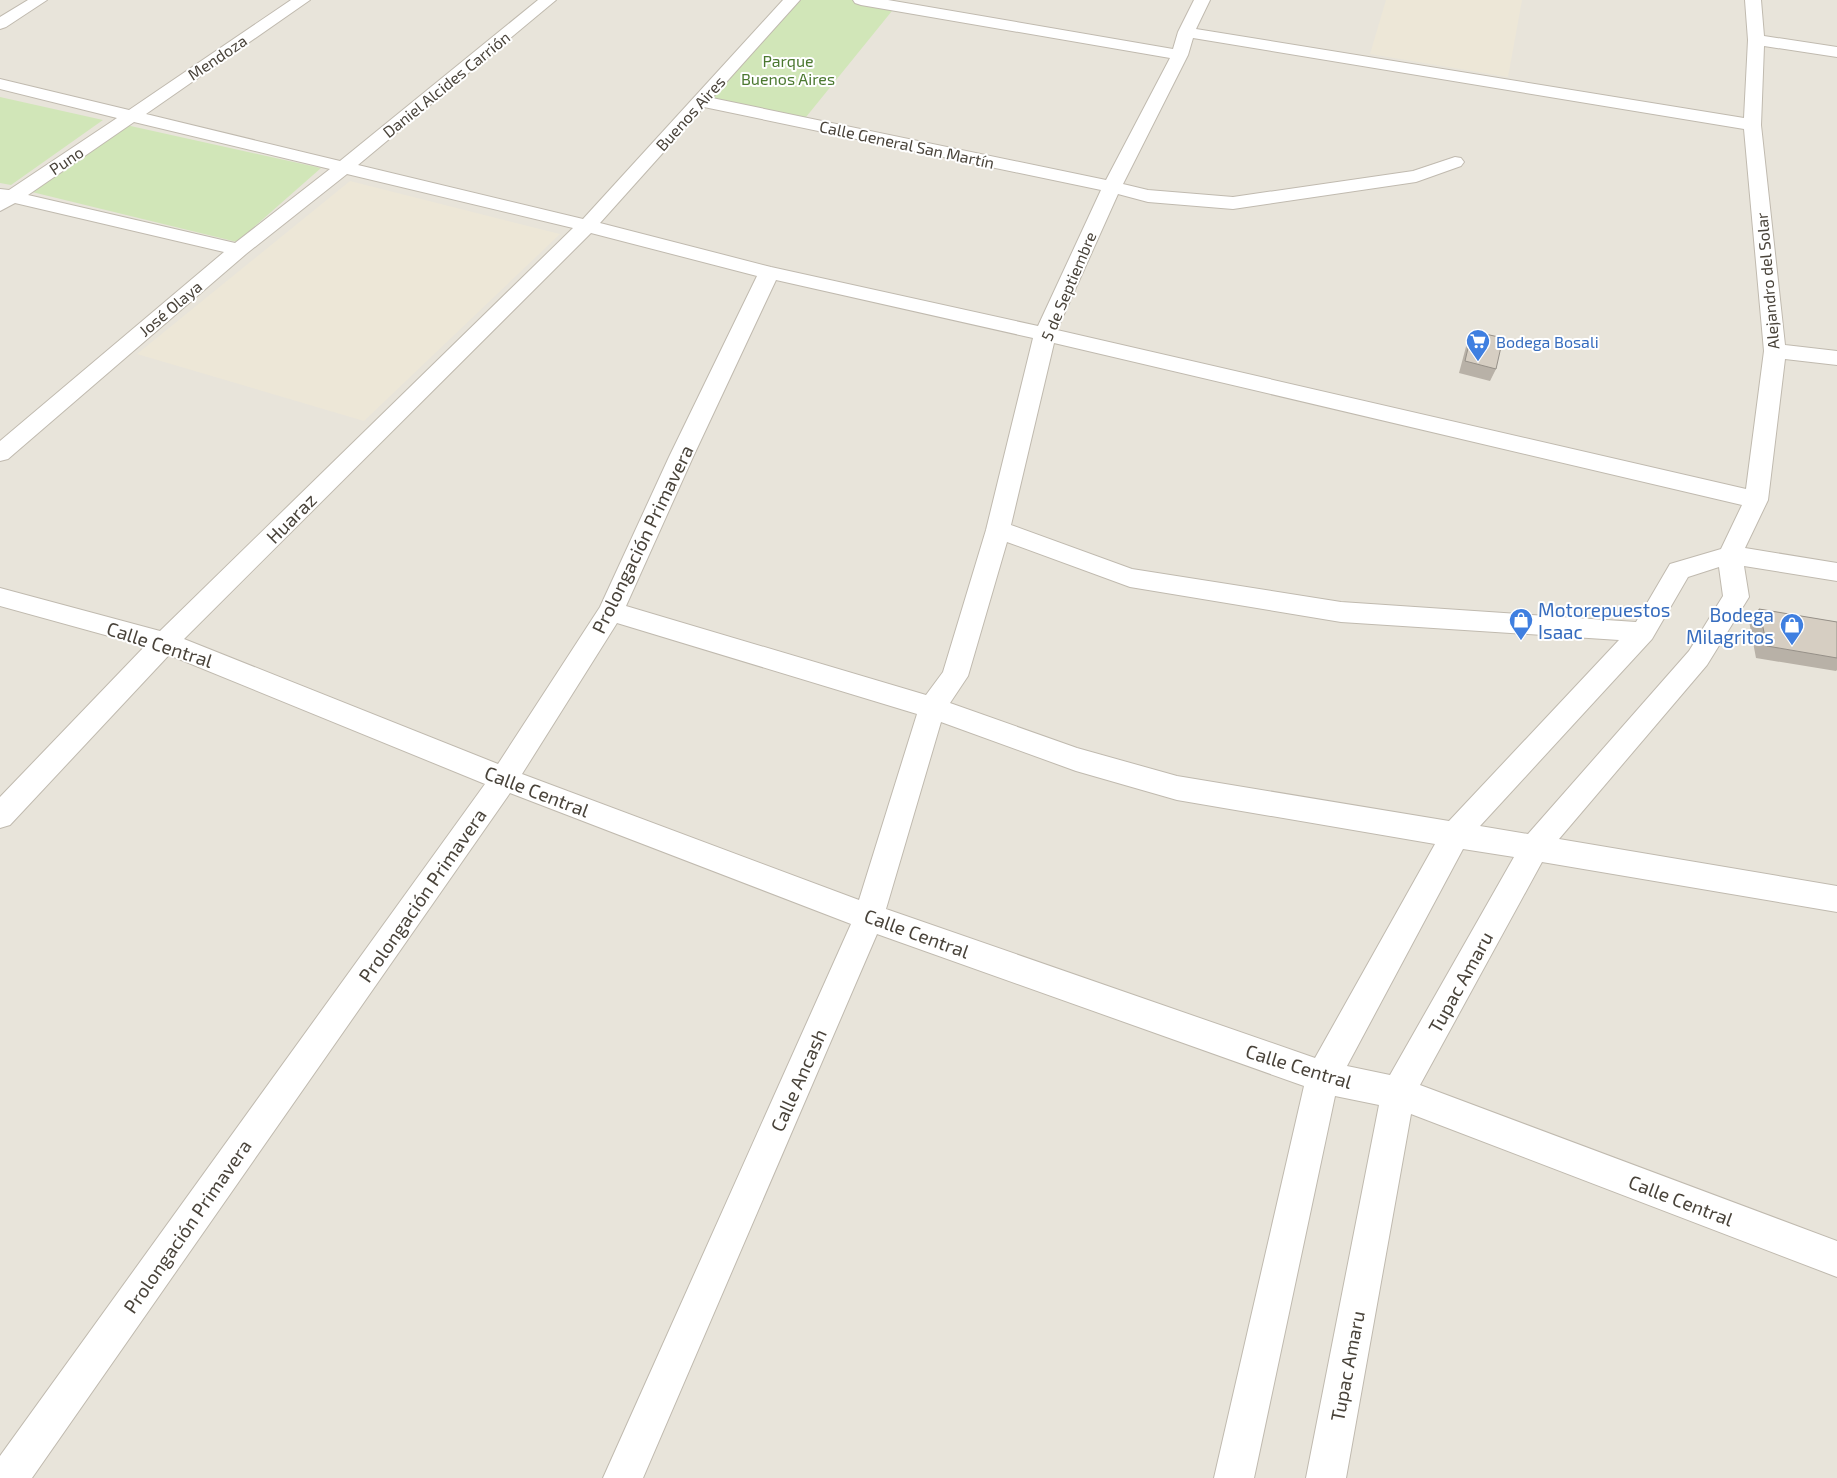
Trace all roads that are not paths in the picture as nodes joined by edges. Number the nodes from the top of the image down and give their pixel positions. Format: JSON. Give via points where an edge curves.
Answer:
{"nodes":[{"id":1,"x":39,"y":0,"type":"edge"},
{"id":2,"x":302,"y":0,"type":"edge"},
{"id":3,"x":548,"y":0,"type":"edge"},
{"id":4,"x":792,"y":0,"type":"edge"},
{"id":5,"x":861,"y":0,"type":"edge"},
{"id":6,"x":1202,"y":0,"type":"edge"},
{"id":7,"x":1753,"y":0,"type":"edge"},
{"id":8,"x":0,"y":24,"type":"edge"},
{"id":9,"x":1186,"y":32,"type":"junction"},
{"id":10,"x":1756,"y":40,"type":"junction"},
{"id":11,"x":1837,"y":52,"type":"edge"},
{"id":12,"x":1180,"y":55,"type":"junction"},
{"id":13,"x":0,"y":84,"type":"edge"},
{"id":14,"x":701,"y":101,"type":"junction"},
{"id":15,"x":132,"y":115,"type":"junction"},
{"id":16,"x":1752,"y":126,"type":"junction"},
{"id":17,"x":1455,"y":162,"type":"dead end"},
{"id":18,"x":344,"y":168,"type":"junction"},
{"id":19,"x":1112,"y":187,"type":"junction"},
{"id":20,"x":4,"y":198,"type":"edge"},
{"id":21,"x":587,"y":226,"type":"junction"},
{"id":22,"x":239,"y":250,"type":"junction"},
{"id":23,"x":769,"y":273,"type":"junction"},
{"id":24,"x":1045,"y":334,"type":"junction"},
{"id":25,"x":1775,"y":351,"type":"junction"},
{"id":26,"x":1837,"y":358,"type":"edge"},
{"id":27,"x":0,"y":453,"type":"edge"},
{"id":28,"x":1756,"y":500,"type":"junction"},
{"id":29,"x":998,"y":530,"type":"junction"},
{"id":30,"x":1730,"y":555,"type":"junction"},
{"id":31,"x":1837,"y":572,"type":"edge"},
{"id":32,"x":0,"y":597,"type":"edge"},
{"id":33,"x":611,"y":611,"type":"junction"},
{"id":34,"x":1643,"y":632,"type":"junction"},
{"id":35,"x":165,"y":642,"type":"junction"},
{"id":36,"x":954,"y":676,"type":"joint"},
{"id":37,"x":932,"y":708,"type":"junction"},
{"id":38,"x":504,"y":779,"type":"junction"},
{"id":39,"x":0,"y":816,"type":"edge"},
{"id":40,"x":1456,"y":833,"type":"junction"},
{"id":41,"x":1535,"y":847,"type":"junction"},
{"id":42,"x":1837,"y":899,"type":"edge"},
{"id":43,"x":869,"y":917,"type":"junction"},
{"id":44,"x":1323,"y":1077,"type":"junction"},
{"id":45,"x":1398,"y":1093,"type":"junction"},
{"id":46,"x":1837,"y":1259,"type":"edge"},
{"id":47,"x":8,"y":1478,"type":"edge"},
{"id":48,"x":623,"y":1478,"type":"edge"},
{"id":49,"x":1234,"y":1478,"type":"edge"},
{"id":50,"x":1326,"y":1478,"type":"edge"}],
"edges":[{"from":1,"to":8,"type":"street"},
{"from":2,"to":15,"type":"street","name":"Mendoza"},
{"from":3,"to":18,"type":"street","name":"Daniel Alcides Carrión"},
{"from":4,"to":14,"type":"street","name":"Buenos Aires"},
{"from":5,"to":12,"type":"street"},
{"from":6,"to":9,"type":"street","name":"5 de Septiembre"},
{"from":7,"to":10,"type":"street","name":"Alejandro del Solar"},
{"from":9,"to":12,"type":"street","name":"5 de Septiembre"},
{"from":9,"to":16,"type":"street"},
{"from":10,"to":11,"type":"street"},
{"from":10,"to":16,"type":"street","name":"Alejandro del Solar"},
{"from":12,"to":19,"type":"street","name":"5 de Septiembre"},
{"from":13,"to":15,"type":"street"},
{"from":14,"to":19,"type":"street","name":"Calle General San Martín"},
{"from":14,"to":21,"type":"street","name":"Buenos Aires"},
{"from":15,"to":18,"type":"street"},
{"from":15,"to":20,"type":"street","name":"Puno"},
{"from":16,"to":25,"type":"street","name":"Alejandro del Solar"},
{"from":17,"to":19,"type":"street","name":"Calle General San Martín","via":[[1416,176],[1233,203],[1148,196]]},
{"from":18,"to":21,"type":"street"},
{"from":18,"to":22,"type":"street","name":"José Olaya"},
{"from":19,"to":24,"type":"street","name":"5 de Septiembre"},
{"from":20,"to":22,"type":"street"},
{"from":21,"to":23,"type":"street"},
{"from":21,"to":35,"type":"street","name":"Huaraz"},
{"from":22,"to":27,"type":"street","name":"José Olaya"},
{"from":23,"to":24,"type":"street"},
{"from":23,"to":33,"type":"street","name":"Prolongación Primavera"},
{"from":24,"to":28,"type":"street"},
{"from":24,"to":29,"type":"street","name":"5 de Septiembre"},
{"from":25,"to":26,"type":"street"},
{"from":25,"to":28,"type":"street","name":"Alejandro del Solar"},
{"from":28,"to":30,"type":"street","name":"Alejandro del Solar"},
{"from":29,"to":34,"type":"street","via":[[1130,578],[1332,611]]},
{"from":29,"to":36,"type":"street","name":"5 de Septiembre"},
{"from":30,"to":31,"type":"street"},
{"from":30,"to":34,"type":"street","via":[[1679,570]]},
{"from":30,"to":41,"type":"street","name":"Tupac Amaru","via":[[1736,597],[1698,658]]},
{"from":32,"to":35,"type":"street","name":"Calle Central"},
{"from":33,"to":37,"type":"street"},
{"from":33,"to":38,"type":"street","name":"Prolongación Primavera"},
{"from":34,"to":40,"type":"street"},
{"from":35,"to":38,"type":"street","name":"Calle Central"},
{"from":35,"to":39,"type":"street","name":"Huaraz"},
{"from":36,"to":37,"type":"street","name":"Calle Ancash"},
{"from":37,"to":40,"type":"street","via":[[1076,759],[1177,788]]},
{"from":37,"to":43,"type":"street","name":"Calle Ancash"},
{"from":38,"to":43,"type":"street","name":"Calle Central"},
{"from":38,"to":47,"type":"street","name":"Prolongación Primavera"},
{"from":40,"to":41,"type":"street"},
{"from":40,"to":44,"type":"street"},
{"from":41,"to":42,"type":"street"},
{"from":41,"to":45,"type":"street","name":"Tupac Amaru"},
{"from":43,"to":44,"type":"street","name":"Calle Central"},
{"from":43,"to":48,"type":"street","name":"Calle Ancash"},
{"from":44,"to":45,"type":"street","name":"Calle Central"},
{"from":44,"to":49,"type":"street"},
{"from":45,"to":46,"type":"street","name":"Calle Central"},
{"from":45,"to":50,"type":"street","name":"Tupac Amaru"}]}
